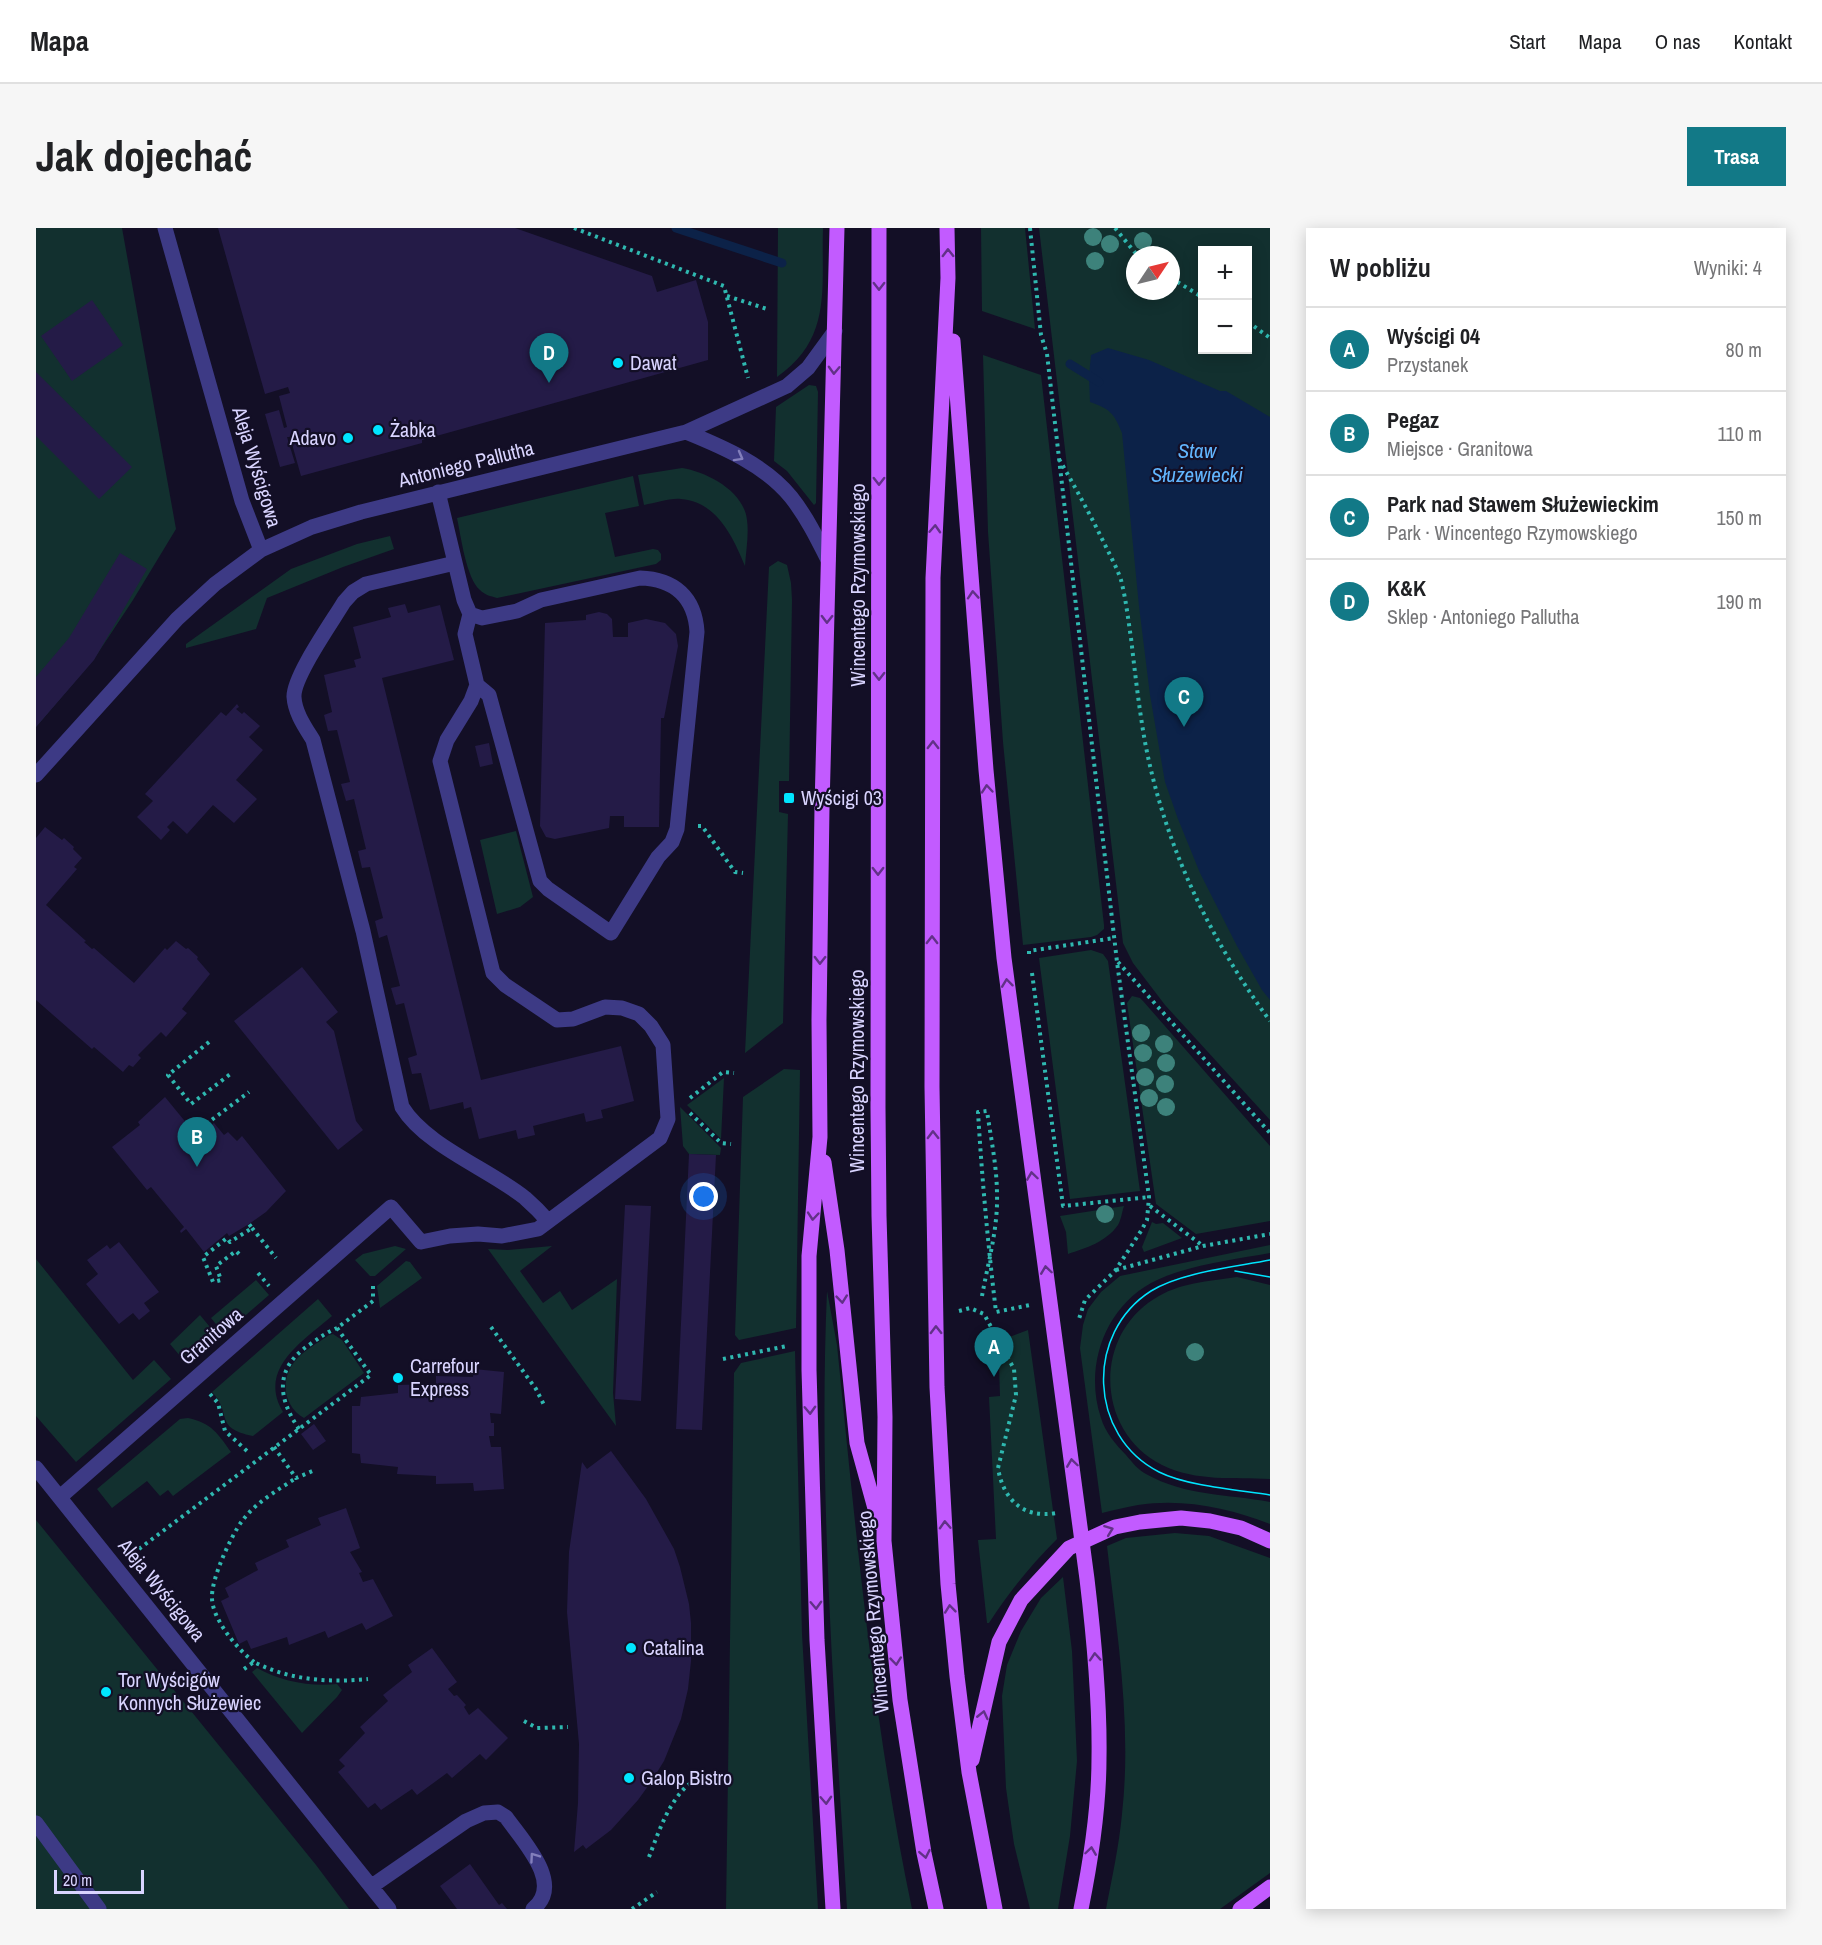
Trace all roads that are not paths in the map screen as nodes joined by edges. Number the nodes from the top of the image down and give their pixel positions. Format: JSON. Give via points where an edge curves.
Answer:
{"nodes":[{"id":1,"x":165,"y":228,"type":"edge"},
{"id":2,"x":837,"y":228,"type":"edge"},
{"id":3,"x":879,"y":228,"type":"edge"},
{"id":4,"x":947,"y":228,"type":"edge"},
{"id":5,"x":948,"y":278,"type":"junction"},
{"id":6,"x":835,"y":331,"type":"junction"},
{"id":7,"x":686,"y":432,"type":"junction"},
{"id":8,"x":438,"y":492,"type":"junction"},
{"id":9,"x":261,"y":550,"type":"junction"},
{"id":10,"x":828,"y":560,"type":"junction"},
{"id":11,"x":455,"y":563,"type":"junction"},
{"id":12,"x":470,"y":614,"type":"junction"},
{"id":13,"x":477,"y":685,"type":"junction"},
{"id":14,"x":36,"y":775,"type":"edge"},
{"id":15,"x":820,"y":1137,"type":"junction"},
{"id":16,"x":548,"y":1221,"type":"junction"},
{"id":17,"x":36,"y":1468,"type":"edge"},
{"id":18,"x":60,"y":1497,"type":"junction"},
{"id":19,"x":884,"y":1541,"type":"junction"},
{"id":20,"x":1270,"y":1541,"type":"edge"},
{"id":21,"x":969,"y":1772,"type":"junction"},
{"id":22,"x":36,"y":1823,"type":"edge"},
{"id":23,"x":372,"y":1886,"type":"junction"},
{"id":24,"x":1270,"y":1887,"type":"edge"},
{"id":25,"x":99,"y":1909,"type":"edge"},
{"id":26,"x":389,"y":1909,"type":"edge"},
{"id":27,"x":533,"y":1909,"type":"edge"},
{"id":28,"x":833,"y":1909,"type":"edge"},
{"id":29,"x":936,"y":1909,"type":"edge"},
{"id":30,"x":995,"y":1909,"type":"edge"},
{"id":31,"x":1081,"y":1909,"type":"edge"},
{"id":32,"x":1240,"y":1909,"type":"edge"}],
"edges":[{"from":1,"to":9,"type":"street","name":"Aleja Wyścigowa","via":[[242,501]]},
{"from":2,"to":6,"type":"main road","name":"Wincentego Rzymowskiego"},
{"from":3,"to":19,"type":"main road","name":"Wincentego Rzymowskiego","one_way":true,"via":[[878,1120]]},
{"from":5,"to":4,"type":"main road","one_way":true},
{"from":21,"to":5,"type":"main road","one_way":true,"via":[[948,1584],[937,1387],[932,1088],[933,578]]},
{"from":31,"to":5,"type":"main road","one_way":true,"via":[[1098,1789],[1097,1686],[1087,1579],[998,899]]},
{"from":6,"to":7,"type":"street","name":"Antoniego Pallutha","via":[[808,368],[787,386]]},
{"from":6,"to":10,"type":"main road","name":"Wincentego Rzymowskiego","one_way":true},
{"from":7,"to":8,"type":"street","name":"Antoniego Pallutha"},
{"from":7,"to":10,"type":"street","one_way":true,"via":[[746,461],[779,484],[802,512]]},
{"from":8,"to":9,"type":"street","name":"Antoniego Pallutha","via":[[326,522]]},
{"from":8,"to":11,"type":"street"},
{"from":9,"to":14,"type":"street","name":"Aleja Wyścigowa","via":[[214,584],[177,619]]},
{"from":10,"to":15,"type":"main road","name":"Wincentego Rzymowskiego","one_way":true},
{"from":11,"to":12,"type":"street"},
{"from":11,"to":16,"type":"street","via":[[366,584],[353,592],[297,681],[294,697],[299,717],[313,740],[363,931],[402,1107],[410,1121],[429,1136],[525,1198]]},
{"from":12,"to":13,"type":"street","via":[[465,634]]},
{"from":12,"to":13,"type":"street","via":[[482,618],[517,611],[541,600],[640,578],[653,578],[676,588],[692,608],[697,632],[678,823],[672,842],[658,857],[611,933],[540,881],[489,695]]},
{"from":13,"to":16,"type":"street","via":[[440,761],[493,973],[557,1020],[573,1019],[604,1007],[639,1014],[663,1045],[668,1119],[660,1138]]},
{"from":15,"to":19,"type":"main road","one_way":true,"via":[[837,1250],[857,1443]]},
{"from":15,"to":28,"type":"main road","one_way":true,"via":[[809,1256],[809,1370],[817,1640]]},
{"from":16,"to":18,"type":"street","name":"Granitowa","via":[[538,1229],[502,1236],[478,1233],[420,1242],[391,1207]]},
{"from":17,"to":18,"type":"street","name":"Aleja Wyścigowa"},
{"from":18,"to":23,"type":"street","name":"Aleja Wyścigowa"},
{"from":19,"to":29,"type":"main road","name":"Wincentego Rzymowskiego","one_way":true,"via":[[900,1700]]},
{"from":21,"to":20,"type":"main road","one_way":true,"via":[[999,1642],[1021,1600],[1070,1548],[1115,1527],[1181,1518],[1241,1528]]},
{"from":21,"to":30,"type":"main road"},
{"from":22,"to":25,"type":"street"},
{"from":23,"to":26,"type":"street","name":"Aleja Wyścigowa"},
{"from":27,"to":23,"type":"street","one_way":true,"via":[[544,1891],[540,1866],[506,1817],[498,1812],[466,1821]]},
{"from":24,"to":32,"type":"main road"}]}
